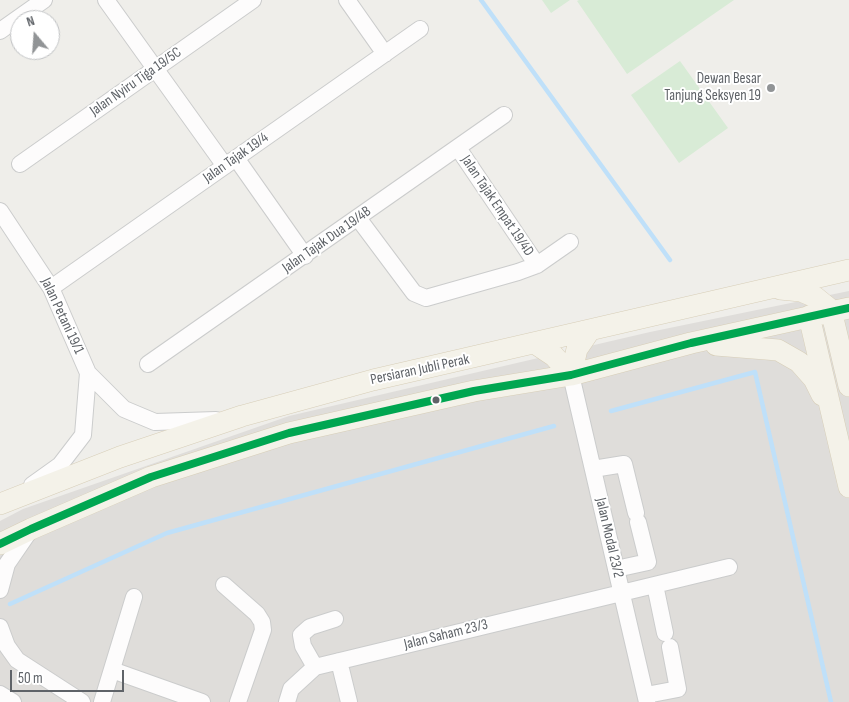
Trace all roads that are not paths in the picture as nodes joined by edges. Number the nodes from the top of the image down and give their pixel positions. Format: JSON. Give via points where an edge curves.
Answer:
{"nodes":[{"id":1,"x":44,"y":0,"type":"edge"},
{"id":2,"x":106,"y":0,"type":"edge"},
{"id":3,"x":253,"y":0,"type":"edge"},
{"id":4,"x":347,"y":0,"type":"edge"},
{"id":5,"x":420,"y":29,"type":"dead end"},
{"id":6,"x":0,"y":31,"type":"edge"},
{"id":7,"x":385,"y":54,"type":"junction"},
{"id":8,"x":155,"y":69,"type":"junction"},
{"id":9,"x":504,"y":115,"type":"dead end"},
{"id":10,"x":458,"y":148,"type":"junction"},
{"id":11,"x":230,"y":162,"type":"junction"},
{"id":12,"x":20,"y":164,"type":"dead end"},
{"id":13,"x":0,"y":212,"type":"edge"},
{"id":14,"x":358,"y":218,"type":"junction"},
{"id":15,"x":570,"y":242,"type":"dead end"},
{"id":16,"x":306,"y":256,"type":"junction"},
{"id":17,"x":537,"y":264,"type":"junction"},
{"id":18,"x":846,"y":271,"type":"edge"},
{"id":19,"x":770,"y":287,"type":"junction"},
{"id":20,"x":51,"y":288,"type":"junction"},
{"id":21,"x":812,"y":306,"type":"junction"},
{"id":22,"x":840,"y":309,"type":"edge"},
{"id":23,"x":590,"y":330,"type":"junction"},
{"id":24,"x":536,"y":344,"type":"junction"},
{"id":25,"x":691,"y":344,"type":"junction"},
{"id":26,"x":148,"y":364,"type":"dead end"},
{"id":27,"x":88,"y":373,"type":"junction"},
{"id":28,"x":571,"y":374,"type":"junction"},
{"id":29,"x":849,"y":386,"type":"edge"},
{"id":30,"x":831,"y":410,"type":"junction"},
{"id":31,"x":242,"y":416,"type":"junction"},
{"id":32,"x":593,"y":469,"type":"junction"},
{"id":33,"x":849,"y":487,"type":"edge"},
{"id":34,"x":9,"y":499,"type":"edge"},
{"id":35,"x":31,"y":529,"type":"junction"},
{"id":36,"x":0,"y":544,"type":"edge"},
{"id":37,"x":729,"y":567,"type":"dead end"},
{"id":38,"x":616,"y":569,"type":"junction"},
{"id":39,"x":224,"y":585,"type":"dead end"},
{"id":40,"x":655,"y":585,"type":"junction"},
{"id":41,"x":0,"y":590,"type":"edge"},
{"id":42,"x":622,"y":593,"type":"junction"},
{"id":43,"x":134,"y":597,"type":"dead end"},
{"id":44,"x":335,"y":619,"type":"dead end"},
{"id":45,"x":0,"y":627,"type":"edge"},
{"id":46,"x":4,"y":648,"type":"edge"},
{"id":47,"x":339,"y":661,"type":"junction"},
{"id":48,"x":315,"y":667,"type":"junction"},
{"id":49,"x":112,"y":670,"type":"junction"},
{"id":50,"x":0,"y":694,"type":"edge"},
{"id":51,"x":646,"y":699,"type":"edge"},
{"id":52,"x":78,"y":701,"type":"edge"},
{"id":53,"x":13,"y":702,"type":"edge"},
{"id":54,"x":102,"y":702,"type":"edge"},
{"id":55,"x":202,"y":702,"type":"edge"},
{"id":56,"x":238,"y":702,"type":"edge"},
{"id":57,"x":286,"y":702,"type":"edge"},
{"id":58,"x":348,"y":702,"type":"edge"}],
"edges":[{"from":1,"to":6,"type":"street"},
{"from":2,"to":8,"type":"street"},
{"from":3,"to":8,"type":"street","name":"Jalan Nyiru Tiga 19/5C"},
{"from":4,"to":7,"type":"street"},
{"from":5,"to":7,"type":"street","name":"Jalan Tajak 19/4"},
{"from":7,"to":11,"type":"street","name":"Jalan Tajak 19/4"},
{"from":8,"to":11,"type":"street"},
{"from":8,"to":12,"type":"street","name":"Jalan Nyiru Tiga 19/5C"},
{"from":9,"to":10,"type":"street","name":"Jalan Tajak Dua 19/4B"},
{"from":10,"to":14,"type":"street","name":"Jalan Tajak Dua 19/4B"},
{"from":10,"to":17,"type":"street","name":"Jalan Tajak Empat 19/4D"},
{"from":11,"to":16,"type":"street"},
{"from":11,"to":20,"type":"street","name":"Jalan Tajak 19/4"},
{"from":13,"to":20,"type":"street","name":"Jalan Petani 19/1"},
{"from":14,"to":16,"type":"street","name":"Jalan Tajak Dua 19/4B"},
{"from":14,"to":17,"type":"street","via":[[414,293],[426,298]]},
{"from":15,"to":17,"type":"street"},
{"from":16,"to":26,"type":"street","name":"Jalan Tajak Dua 19/4B"},
{"from":18,"to":19,"type":"main road","name":"Persiaran Jubli Perak"},
{"from":18,"to":21,"type":"main road"},
{"from":19,"to":21,"type":"main road","via":[[801,292]]},
{"from":19,"to":23,"type":"main road","name":"Persiaran Jubli Perak"},
{"from":20,"to":27,"type":"street","name":"Jalan Petani 19/1"},
{"from":21,"to":22,"type":"main road"},
{"from":21,"to":25,"type":"main road"},
{"from":21,"to":30,"type":"main road"},
{"from":22,"to":29,"type":"main road"},
{"from":23,"to":24,"type":"main road","name":"Persiaran Jubli Perak"},
{"from":23,"to":28,"type":"main road","via":[[577,349]]},
{"from":24,"to":28,"type":"main road","via":[[554,356]]},
{"from":24,"to":31,"type":"main road","name":"Persiaran Jubli Perak","via":[[373,380]]},
{"from":25,"to":28,"type":"main road"},
{"from":25,"to":30,"type":"main road","via":[[778,350],[799,362],[814,378]]},
{"from":27,"to":31,"type":"street","name":"Jalan Petani 19/1","via":[[124,409],[155,422]]},
{"from":27,"to":34,"type":"street","name":"Jalan Petani 19/1","via":[[83,435],[60,465]]},
{"from":28,"to":32,"type":"street","name":"Jalan Modal 23/2"},
{"from":28,"to":35,"type":"main road","via":[[474,391],[289,433],[151,477]]},
{"from":30,"to":33,"type":"main road"},
{"from":31,"to":34,"type":"main road","name":"Persiaran Jubli Perak"},
{"from":32,"to":38,"type":"street","name":"Jalan Modal 23/2"},
{"from":32,"to":38,"type":"street","via":[[624,464],[648,562]]},
{"from":35,"to":36,"type":"main road"},
{"from":35,"to":41,"type":"street","via":[[7,564]]},
{"from":37,"to":40,"type":"street","name":"Jalan Saham 23/3"},
{"from":38,"to":42,"type":"street","name":"Jalan Modal 23/2"},
{"from":39,"to":56,"type":"street","via":[[257,614],[263,630]]},
{"from":40,"to":42,"type":"street","name":"Jalan Saham 23/3"},
{"from":40,"to":51,"type":"street","via":[[678,689]]},
{"from":42,"to":47,"type":"street","name":"Jalan Saham 23/3"},
{"from":42,"to":51,"type":"street","name":"Jalan Modal 23/2"},
{"from":43,"to":49,"type":"street"},
{"from":44,"to":48,"type":"street","via":[[310,627],[301,635],[303,646]]},
{"from":45,"to":46,"type":"street"},
{"from":46,"to":52,"type":"street"},
{"from":47,"to":48,"type":"street","name":"Jalan Saham 23/3"},
{"from":47,"to":58,"type":"street"},
{"from":48,"to":57,"type":"street","name":"Jalan Saham 23/3","via":[[291,689]]},
{"from":49,"to":54,"type":"street"},
{"from":49,"to":55,"type":"street"},
{"from":50,"to":53,"type":"street"}]}
